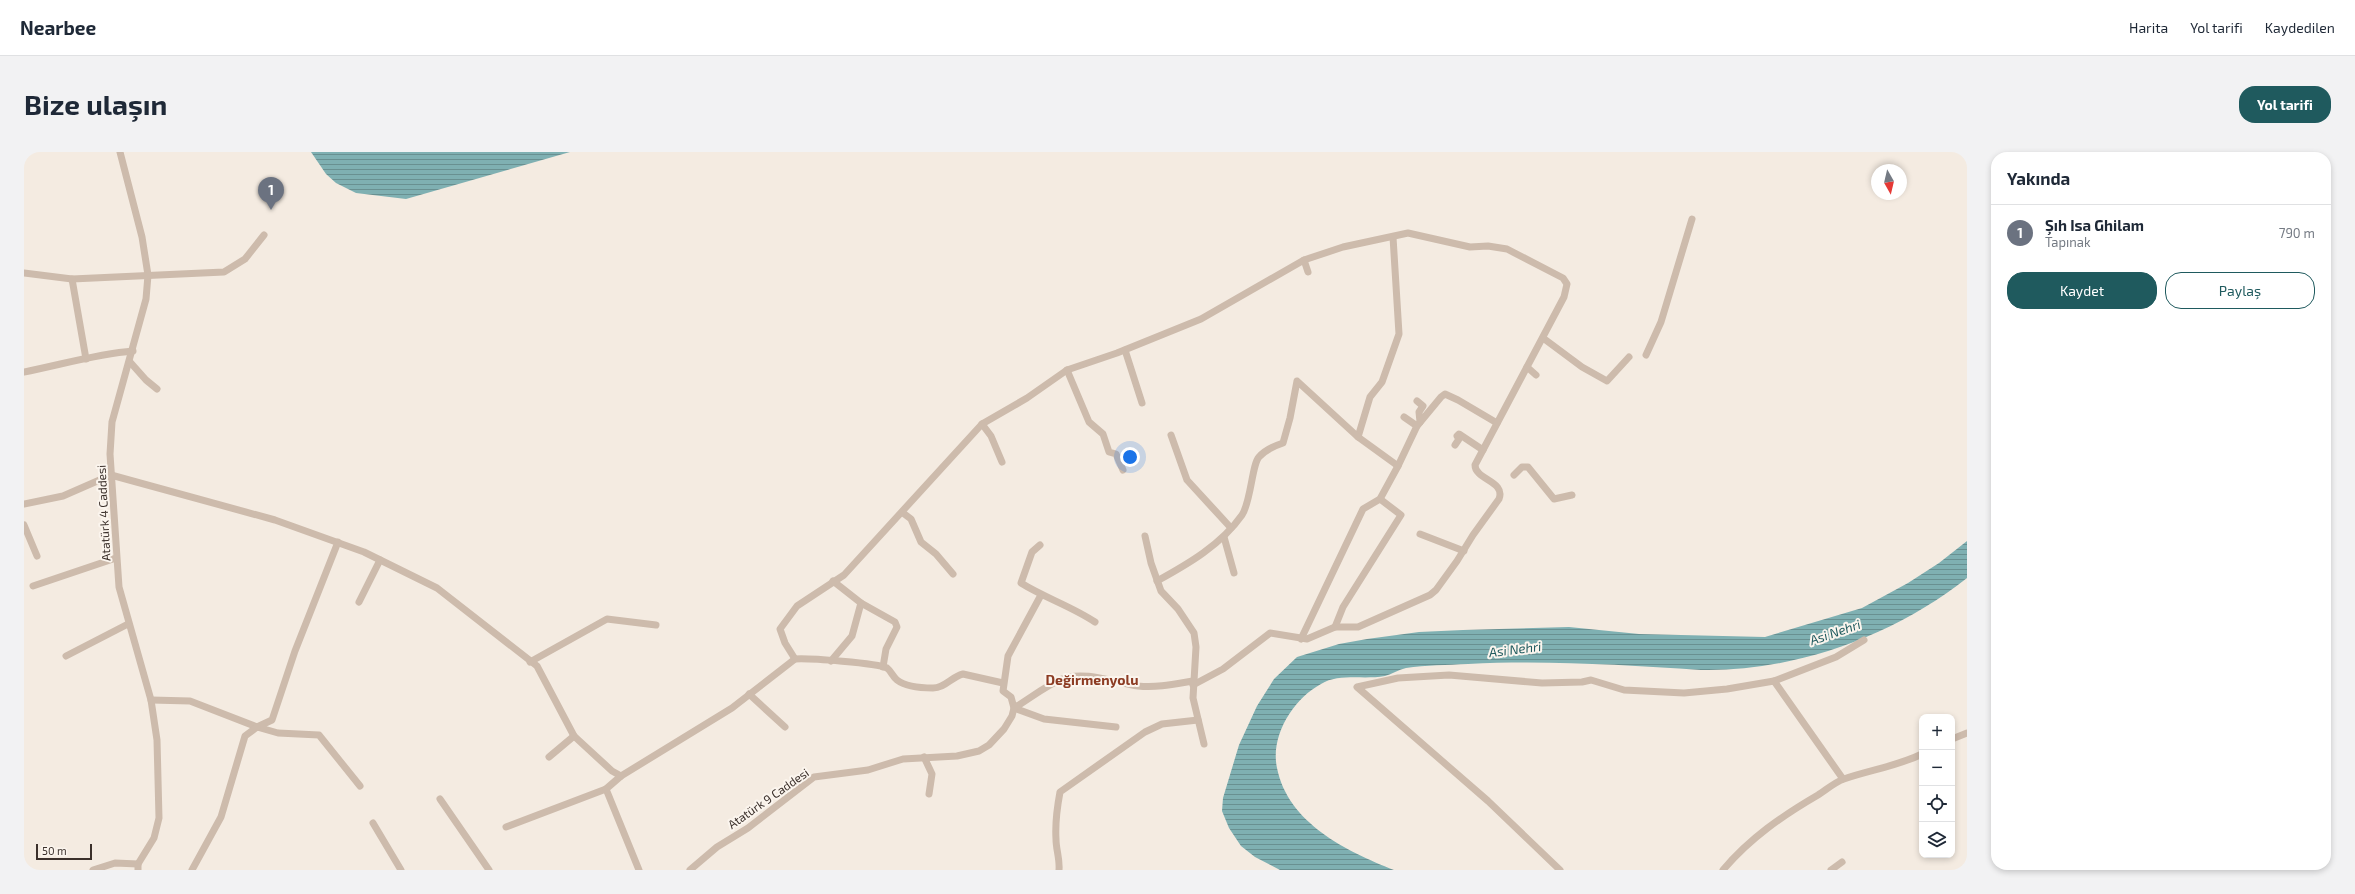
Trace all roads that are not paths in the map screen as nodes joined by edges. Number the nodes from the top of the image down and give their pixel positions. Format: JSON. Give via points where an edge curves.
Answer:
{"nodes":[{"id":1,"x":120,"y":152,"type":"edge"},
{"id":2,"x":1692,"y":219,"type":"dead end"},
{"id":3,"x":264,"y":235,"type":"dead end"},
{"id":4,"x":1393,"y":237,"type":"junction"},
{"id":5,"x":1304,"y":260,"type":"junction"},
{"id":6,"x":1308,"y":272,"type":"dead end"},
{"id":7,"x":24,"y":273,"type":"edge"},
{"id":8,"x":148,"y":275,"type":"junction"},
{"id":9,"x":72,"y":279,"type":"junction"},
{"id":10,"x":1543,"y":338,"type":"junction"},
{"id":11,"x":133,"y":350,"type":"junction"},
{"id":12,"x":1125,"y":350,"type":"junction"},
{"id":13,"x":1646,"y":355,"type":"dead end"},
{"id":14,"x":1629,"y":357,"type":"dead end"},
{"id":15,"x":86,"y":359,"type":"junction"},
{"id":16,"x":130,"y":362,"type":"junction"},
{"id":17,"x":1527,"y":367,"type":"junction"},
{"id":18,"x":1067,"y":370,"type":"junction"},
{"id":19,"x":24,"y":372,"type":"edge"},
{"id":20,"x":1536,"y":375,"type":"dead end"},
{"id":21,"x":157,"y":388,"type":"dead end"},
{"id":22,"x":1417,"y":401,"type":"dead end"},
{"id":23,"x":1142,"y":403,"type":"dead end"},
{"id":24,"x":1404,"y":417,"type":"dead end"},
{"id":25,"x":1497,"y":423,"type":"junction"},
{"id":26,"x":982,"y":424,"type":"junction"},
{"id":27,"x":1418,"y":424,"type":"junction"},
{"id":28,"x":1171,"y":435,"type":"dead end"},
{"id":29,"x":1358,"y":437,"type":"junction"},
{"id":30,"x":1455,"y":445,"type":"dead end"},
{"id":31,"x":1483,"y":450,"type":"junction"},
{"id":32,"x":1002,"y":462,"type":"dead end"},
{"id":33,"x":1398,"y":466,"type":"junction"},
{"id":34,"x":1122,"y":470,"type":"dead end"},
{"id":35,"x":111,"y":475,"type":"junction"},
{"id":36,"x":1514,"y":475,"type":"dead end"},
{"id":37,"x":1572,"y":495,"type":"dead end"},
{"id":38,"x":1380,"y":499,"type":"junction"},
{"id":39,"x":24,"y":504,"type":"edge"},
{"id":40,"x":903,"y":513,"type":"junction"},
{"id":41,"x":24,"y":525,"type":"edge"},
{"id":42,"x":1231,"y":528,"type":"junction"},
{"id":43,"x":1420,"y":534,"type":"dead end"},
{"id":44,"x":1146,"y":536,"type":"dead end"},
{"id":45,"x":1224,"y":537,"type":"junction"},
{"id":46,"x":338,"y":542,"type":"junction"},
{"id":47,"x":1040,"y":545,"type":"dead end"},
{"id":48,"x":1464,"y":551,"type":"junction"},
{"id":49,"x":37,"y":556,"type":"dead end"},
{"id":50,"x":116,"y":558,"type":"junction"},
{"id":51,"x":380,"y":560,"type":"junction"},
{"id":52,"x":1234,"y":573,"type":"dead end"},
{"id":53,"x":953,"y":574,"type":"dead end"},
{"id":54,"x":833,"y":581,"type":"junction"},
{"id":55,"x":1157,"y":581,"type":"junction"},
{"id":56,"x":33,"y":586,"type":"dead end"},
{"id":57,"x":1041,"y":595,"type":"junction"},
{"id":58,"x":359,"y":602,"type":"dead end"},
{"id":59,"x":861,"y":603,"type":"junction"},
{"id":60,"x":1095,"y":622,"type":"dead end"},
{"id":61,"x":128,"y":624,"type":"junction"},
{"id":62,"x":656,"y":625,"type":"dead end"},
{"id":63,"x":1335,"y":627,"type":"junction"},
{"id":64,"x":1301,"y":638,"type":"junction"},
{"id":65,"x":1864,"y":640,"type":"dead end"},
{"id":66,"x":66,"y":656,"type":"dead end"},
{"id":67,"x":795,"y":659,"type":"junction"},
{"id":68,"x":831,"y":661,"type":"junction"},
{"id":69,"x":530,"y":662,"type":"junction"},
{"id":70,"x":883,"y":667,"type":"junction"},
{"id":71,"x":1774,"y":681,"type":"junction"},
{"id":72,"x":1003,"y":683,"type":"junction"},
{"id":73,"x":1193,"y":683,"type":"junction"},
{"id":74,"x":749,"y":694,"type":"junction"},
{"id":75,"x":151,"y":700,"type":"junction"},
{"id":76,"x":1014,"y":708,"type":"junction"},
{"id":77,"x":1198,"y":720,"type":"junction"},
{"id":78,"x":257,"y":727,"type":"junction"},
{"id":79,"x":785,"y":727,"type":"dead end"},
{"id":80,"x":1116,"y":727,"type":"dead end"},
{"id":81,"x":1967,"y":733,"type":"edge"},
{"id":82,"x":574,"y":736,"type":"junction"},
{"id":83,"x":1955,"y":738,"type":"edge"},
{"id":84,"x":1204,"y":744,"type":"dead end"},
{"id":85,"x":1919,"y":756,"type":"edge"},
{"id":86,"x":924,"y":757,"type":"junction"},
{"id":87,"x":549,"y":758,"type":"dead end"},
{"id":88,"x":621,"y":776,"type":"junction"},
{"id":89,"x":1843,"y":779,"type":"junction"},
{"id":90,"x":360,"y":786,"type":"dead end"},
{"id":91,"x":606,"y":789,"type":"junction"},
{"id":92,"x":929,"y":794,"type":"dead end"},
{"id":93,"x":440,"y":799,"type":"dead end"},
{"id":94,"x":373,"y":824,"type":"dead end"},
{"id":95,"x":506,"y":828,"type":"dead end"},
{"id":96,"x":1842,"y":862,"type":"dead end"},
{"id":97,"x":138,"y":867,"type":"edge"},
{"id":98,"x":93,"y":870,"type":"edge"},
{"id":99,"x":192,"y":870,"type":"edge"},
{"id":100,"x":401,"y":870,"type":"edge"},
{"id":101,"x":489,"y":870,"type":"edge"},
{"id":102,"x":639,"y":870,"type":"edge"},
{"id":103,"x":690,"y":870,"type":"edge"},
{"id":104,"x":1059,"y":870,"type":"edge"},
{"id":105,"x":1560,"y":870,"type":"edge"},
{"id":106,"x":1723,"y":870,"type":"edge"},
{"id":107,"x":1831,"y":870,"type":"edge"}],
"edges":[{"from":1,"to":8,"type":"street","name":"Atatürk 4 Caddesi","via":[[142,237]]},
{"from":2,"to":13,"type":"street","via":[[1661,322]]},
{"from":3,"to":8,"type":"street","via":[[245,259],[224,272]]},
{"from":4,"to":5,"type":"street","via":[[1343,247]]},
{"from":4,"to":10,"type":"street","via":[[1408,233],[1470,247],[1507,249],[1563,278],[1567,284],[1566,291]]},
{"from":4,"to":29,"type":"street","via":[[1399,334],[1382,382],[1370,397]]},
{"from":5,"to":6,"type":"street"},
{"from":5,"to":12,"type":"street","via":[[1201,319]]},
{"from":7,"to":9,"type":"street"},
{"from":8,"to":9,"type":"street"},
{"from":8,"to":11,"type":"street","name":"Atatürk 4 Caddesi","via":[[146,298]]},
{"from":9,"to":15,"type":"street"},
{"from":10,"to":14,"type":"street","via":[[1582,367],[1607,381]]},
{"from":10,"to":17,"type":"street"},
{"from":11,"to":15,"type":"street"},
{"from":11,"to":16,"type":"street","name":"Atatürk 4 Caddesi"},
{"from":12,"to":18,"type":"street"},
{"from":12,"to":23,"type":"street"},
{"from":15,"to":19,"type":"street"},
{"from":16,"to":21,"type":"street"},
{"from":16,"to":35,"type":"street","name":"Atatürk 4 Caddesi","via":[[112,422]]},
{"from":17,"to":20,"type":"street"},
{"from":17,"to":25,"type":"street"},
{"from":18,"to":26,"type":"street","via":[[1027,398]]},
{"from":18,"to":34,"type":"street","via":[[1089,422],[1103,434],[1109,452],[1116,454]]},
{"from":22,"to":27,"type":"street","via":[[1423,406],[1419,412]]},
{"from":24,"to":27,"type":"street"},
{"from":25,"to":27,"type":"street","via":[[1445,394]]},
{"from":25,"to":31,"type":"street"},
{"from":26,"to":32,"type":"street","via":[[991,436]]},
{"from":26,"to":40,"type":"street"},
{"from":27,"to":33,"type":"street"},
{"from":28,"to":42,"type":"street","via":[[1187,480]]},
{"from":29,"to":33,"type":"street"},
{"from":29,"to":42,"type":"street","via":[[1297,381],[1290,418],[1282,442],[1258,457],[1243,514]]},
{"from":30,"to":31,"type":"street","via":[[1459,434]]},
{"from":31,"to":48,"type":"street","via":[[1475,465],[1476,470],[1496,485],[1500,496]]},
{"from":33,"to":38,"type":"street"},
{"from":35,"to":39,"type":"street","via":[[62,496]]},
{"from":35,"to":46,"type":"street","via":[[275,520]]},
{"from":35,"to":50,"type":"street","name":"Atatürk 4 Caddesi"},
{"from":36,"to":37,"type":"street","via":[[1522,467],[1528,467],[1554,499]]},
{"from":38,"to":63,"type":"street","via":[[1401,515],[1343,607]]},
{"from":38,"to":64,"type":"street","via":[[1363,509]]},
{"from":40,"to":53,"type":"street","via":[[911,519],[921,542],[936,554]]},
{"from":40,"to":54,"type":"street","via":[[844,575]]},
{"from":41,"to":49,"type":"street"},
{"from":42,"to":45,"type":"street"},
{"from":43,"to":48,"type":"street"},
{"from":44,"to":55,"type":"street"},
{"from":45,"to":52,"type":"street"},
{"from":45,"to":55,"type":"street","via":[[1191,562]]},
{"from":46,"to":51,"type":"street"},
{"from":46,"to":78,"type":"street","via":[[295,651],[272,720]]},
{"from":47,"to":57,"type":"street","via":[[1032,552],[1020,581]]},
{"from":48,"to":63,"type":"street","via":[[1430,595],[1358,627]]},
{"from":50,"to":56,"type":"street"},
{"from":50,"to":61,"type":"street","name":"Atatürk 4 Caddesi","via":[[120,593]]},
{"from":51,"to":58,"type":"street"},
{"from":51,"to":69,"type":"street","via":[[437,588]]},
{"from":54,"to":59,"type":"street"},
{"from":54,"to":67,"type":"street","via":[[797,606],[780,629]]},
{"from":55,"to":73,"type":"street","via":[[1161,591],[1178,609],[1194,633],[1196,647]]},
{"from":57,"to":60,"type":"street","via":[[1071,606]]},
{"from":57,"to":72,"type":"street","via":[[1008,656]]},
{"from":59,"to":68,"type":"street","via":[[852,636]]},
{"from":59,"to":70,"type":"street","via":[[895,622],[897,627],[886,649]]},
{"from":61,"to":66,"type":"street"},
{"from":61,"to":75,"type":"street","name":"Atatürk 4 Caddesi"},
{"from":62,"to":69,"type":"street","via":[[607,619]]},
{"from":63,"to":64,"type":"street","via":[[1307,639]]},
{"from":64,"to":73,"type":"street","via":[[1270,633],[1223,669]]},
{"from":65,"to":71,"type":"street","via":[[1836,657]]},
{"from":67,"to":68,"type":"street"},
{"from":67,"to":74,"type":"street"},
{"from":68,"to":70,"type":"street"},
{"from":69,"to":82,"type":"street","via":[[537,666]]},
{"from":70,"to":72,"type":"street","via":[[898,680],[912,686],[938,688],[962,674]]},
{"from":71,"to":89,"type":"street"},
{"from":71,"to":105,"type":"street","via":[[1684,693],[1624,690],[1591,680],[1542,683],[1449,676],[1398,678],[1357,688],[1488,801]]},
{"from":72,"to":76,"type":"street","via":[[1004,691],[1011,697]]},
{"from":73,"to":76,"type":"street","via":[[1159,687],[1084,677],[1062,679]]},
{"from":73,"to":77,"type":"street","via":[[1193,698]]},
{"from":74,"to":79,"type":"street"},
{"from":74,"to":88,"type":"street","via":[[732,708]]},
{"from":75,"to":78,"type":"street","via":[[190,701]]},
{"from":75,"to":97,"type":"street","name":"Atatürk 4 Caddesi","via":[[157,740],[160,818],[154,838]]},
{"from":76,"to":80,"type":"street","via":[[1044,719]]},
{"from":76,"to":86,"type":"street","name":"Atatürk 9 Caddesi","via":[[1004,729],[984,748],[964,755]]},
{"from":77,"to":84,"type":"street"},
{"from":77,"to":104,"type":"street","via":[[1162,724],[1145,732],[1060,792],[1056,840]]},
{"from":78,"to":90,"type":"street","via":[[278,733],[319,735]]},
{"from":78,"to":99,"type":"street","via":[[245,736],[221,817]]},
{"from":81,"to":83,"type":"street"},
{"from":82,"to":87,"type":"street"},
{"from":82,"to":88,"type":"street","via":[[612,771]]},
{"from":85,"to":89,"type":"street","via":[[1902,764],[1870,770]]},
{"from":86,"to":92,"type":"street","via":[[932,774]]},
{"from":86,"to":103,"type":"street","name":"Atatürk 9 Caddesi","via":[[903,759],[868,770],[814,778],[748,828],[717,847]]},
{"from":88,"to":91,"type":"street"},
{"from":89,"to":106,"type":"street","via":[[1776,820],[1758,834]]},
{"from":91,"to":95,"type":"street"},
{"from":91,"to":102,"type":"street"},
{"from":93,"to":101,"type":"street"},
{"from":94,"to":100,"type":"street"},
{"from":96,"to":107,"type":"street"},
{"from":97,"to":98,"type":"street","via":[[115,863]]}]}
